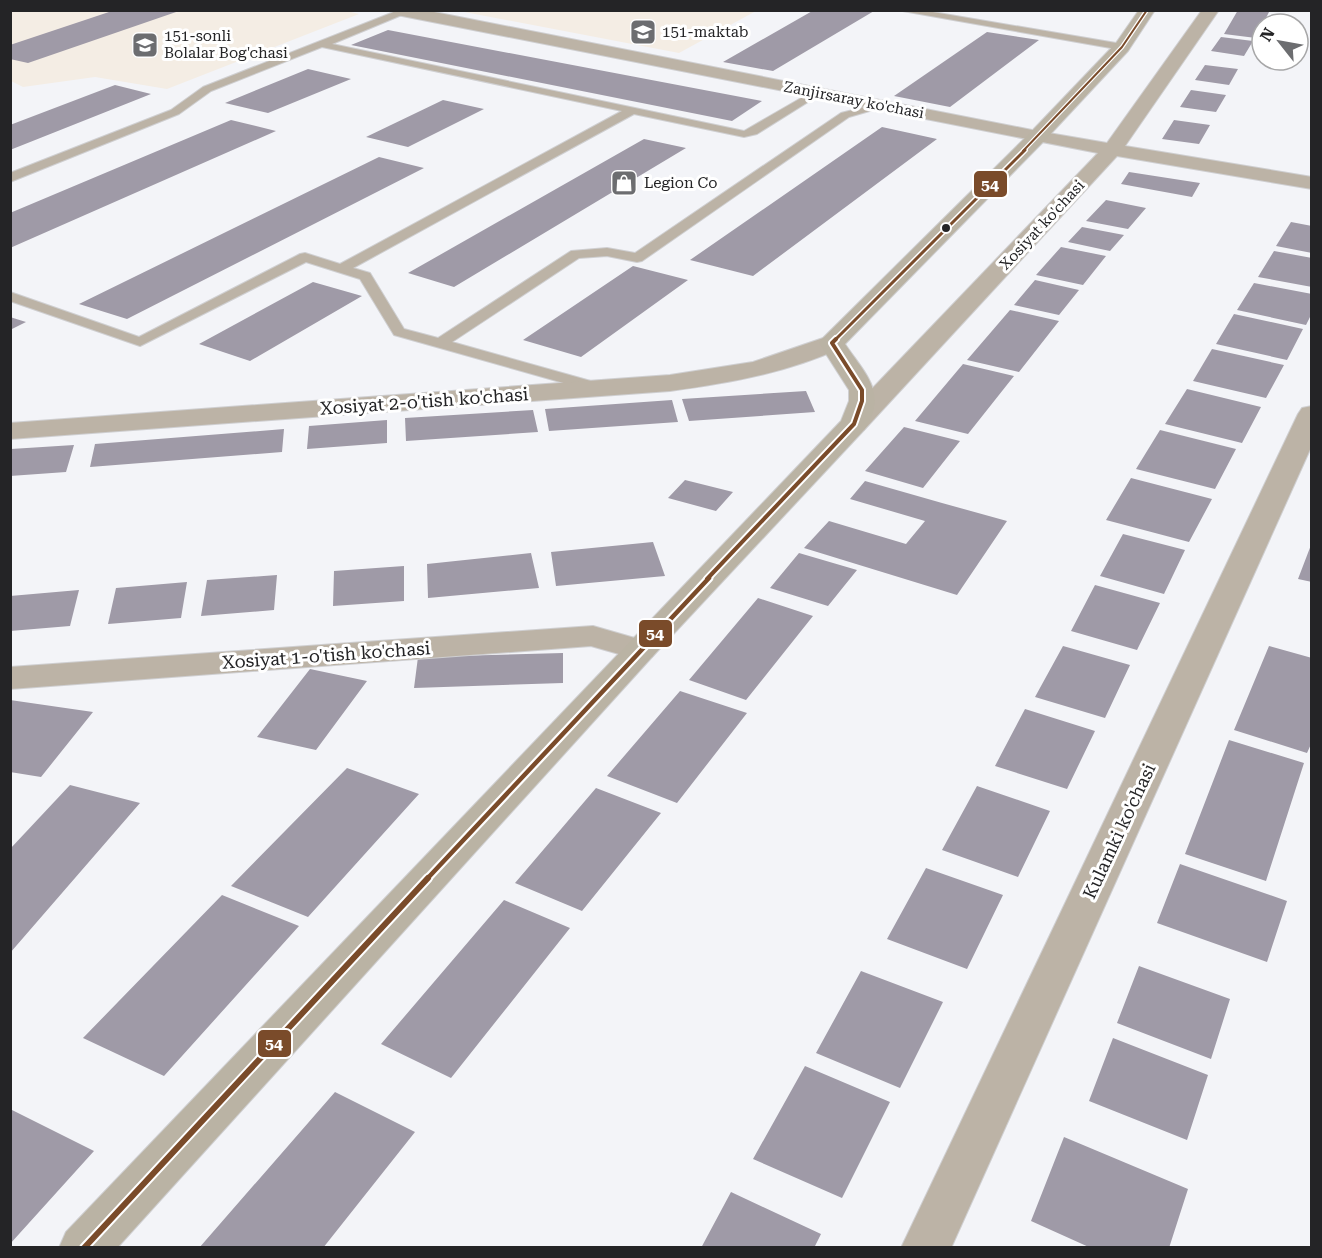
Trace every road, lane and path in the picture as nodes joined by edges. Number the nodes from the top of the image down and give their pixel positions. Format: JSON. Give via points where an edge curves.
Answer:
{"nodes":[{"id":1,"x":901,"y":10,"type":"edge"},
{"id":2,"x":1147,"y":10,"type":"edge"},
{"id":3,"x":1211,"y":10,"type":"edge"},
{"id":4,"x":400,"y":11,"type":"edge"},
{"id":5,"x":320,"y":44,"type":"junction"},
{"id":6,"x":1122,"y":47,"type":"junction"},
{"id":7,"x":819,"y":92,"type":"junction"},
{"id":8,"x":884,"y":105,"type":"junction"},
{"id":9,"x":633,"y":110,"type":"junction"},
{"id":10,"x":1037,"y":137,"type":"junction"},
{"id":11,"x":1111,"y":151,"type":"junction"},
{"id":12,"x":10,"y":178,"type":"edge"},
{"id":13,"x":1311,"y":183,"type":"edge"},
{"id":14,"x":341,"y":269,"type":"junction"},
{"id":15,"x":10,"y":296,"type":"edge"},
{"id":16,"x":832,"y":343,"type":"junction"},
{"id":17,"x":439,"y":344,"type":"junction"},
{"id":18,"x":600,"y":388,"type":"junction"},
{"id":19,"x":1311,"y":414,"type":"edge"},
{"id":20,"x":855,"y":424,"type":"junction"},
{"id":21,"x":10,"y":431,"type":"edge"},
{"id":22,"x":640,"y":650,"type":"junction"},
{"id":23,"x":10,"y":678,"type":"edge"},
{"id":24,"x":84,"y":1248,"type":"edge"},
{"id":25,"x":926,"y":1248,"type":"edge"}],
"edges":[{"from":1,"to":6,"type":"lane"},
{"from":2,"to":6,"type":"main road"},
{"from":3,"to":11,"type":"street","name":"Xosiyat ko'chasi"},
{"from":4,"to":5,"type":"lane"},
{"from":4,"to":7,"type":"street","name":"Zanjirsaray ko'chasi"},
{"from":5,"to":9,"type":"lane"},
{"from":5,"to":12,"type":"lane","via":[[207,89],[175,112]]},
{"from":6,"to":10,"type":"main road"},
{"from":7,"to":8,"type":"street","name":"Zanjirsaray ko'chasi"},
{"from":7,"to":9,"type":"lane","via":[[744,134]]},
{"from":8,"to":10,"type":"street","name":"Zanjirsaray ko'chasi"},
{"from":8,"to":17,"type":"lane","via":[[845,115],[637,258],[607,252],[576,254]]},
{"from":9,"to":14,"type":"lane"},
{"from":10,"to":11,"type":"street","name":"Zanjirsaray ko'chasi"},
{"from":10,"to":16,"type":"main road"},
{"from":11,"to":13,"type":"street","name":"Zanjirsaray ko'chasi"},
{"from":11,"to":20,"type":"street","name":"Xosiyat ko'chasi"},
{"from":14,"to":15,"type":"lane","via":[[305,257],[140,342]]},
{"from":14,"to":17,"type":"lane","via":[[366,276],[399,332]]},
{"from":16,"to":18,"type":"street","name":"Xosiyat 2-o'tish ko'chasi","via":[[795,360],[736,375]]},
{"from":16,"to":20,"type":"main road","name":"Xosiyat ko'chasi","via":[[862,390]]},
{"from":17,"to":18,"type":"lane"},
{"from":18,"to":21,"type":"street","name":"Xosiyat 2-o'tish ko'chasi"},
{"from":19,"to":25,"type":"street","name":"Kulamki ko'chasi"},
{"from":20,"to":22,"type":"main road","name":"Xosiyat ko'chasi"},
{"from":22,"to":23,"type":"street","name":"Xosiyat 1-o'tish ko'chasi","via":[[593,636]]},
{"from":22,"to":24,"type":"main road","name":"Xosiyat ko'chasi"}]}
